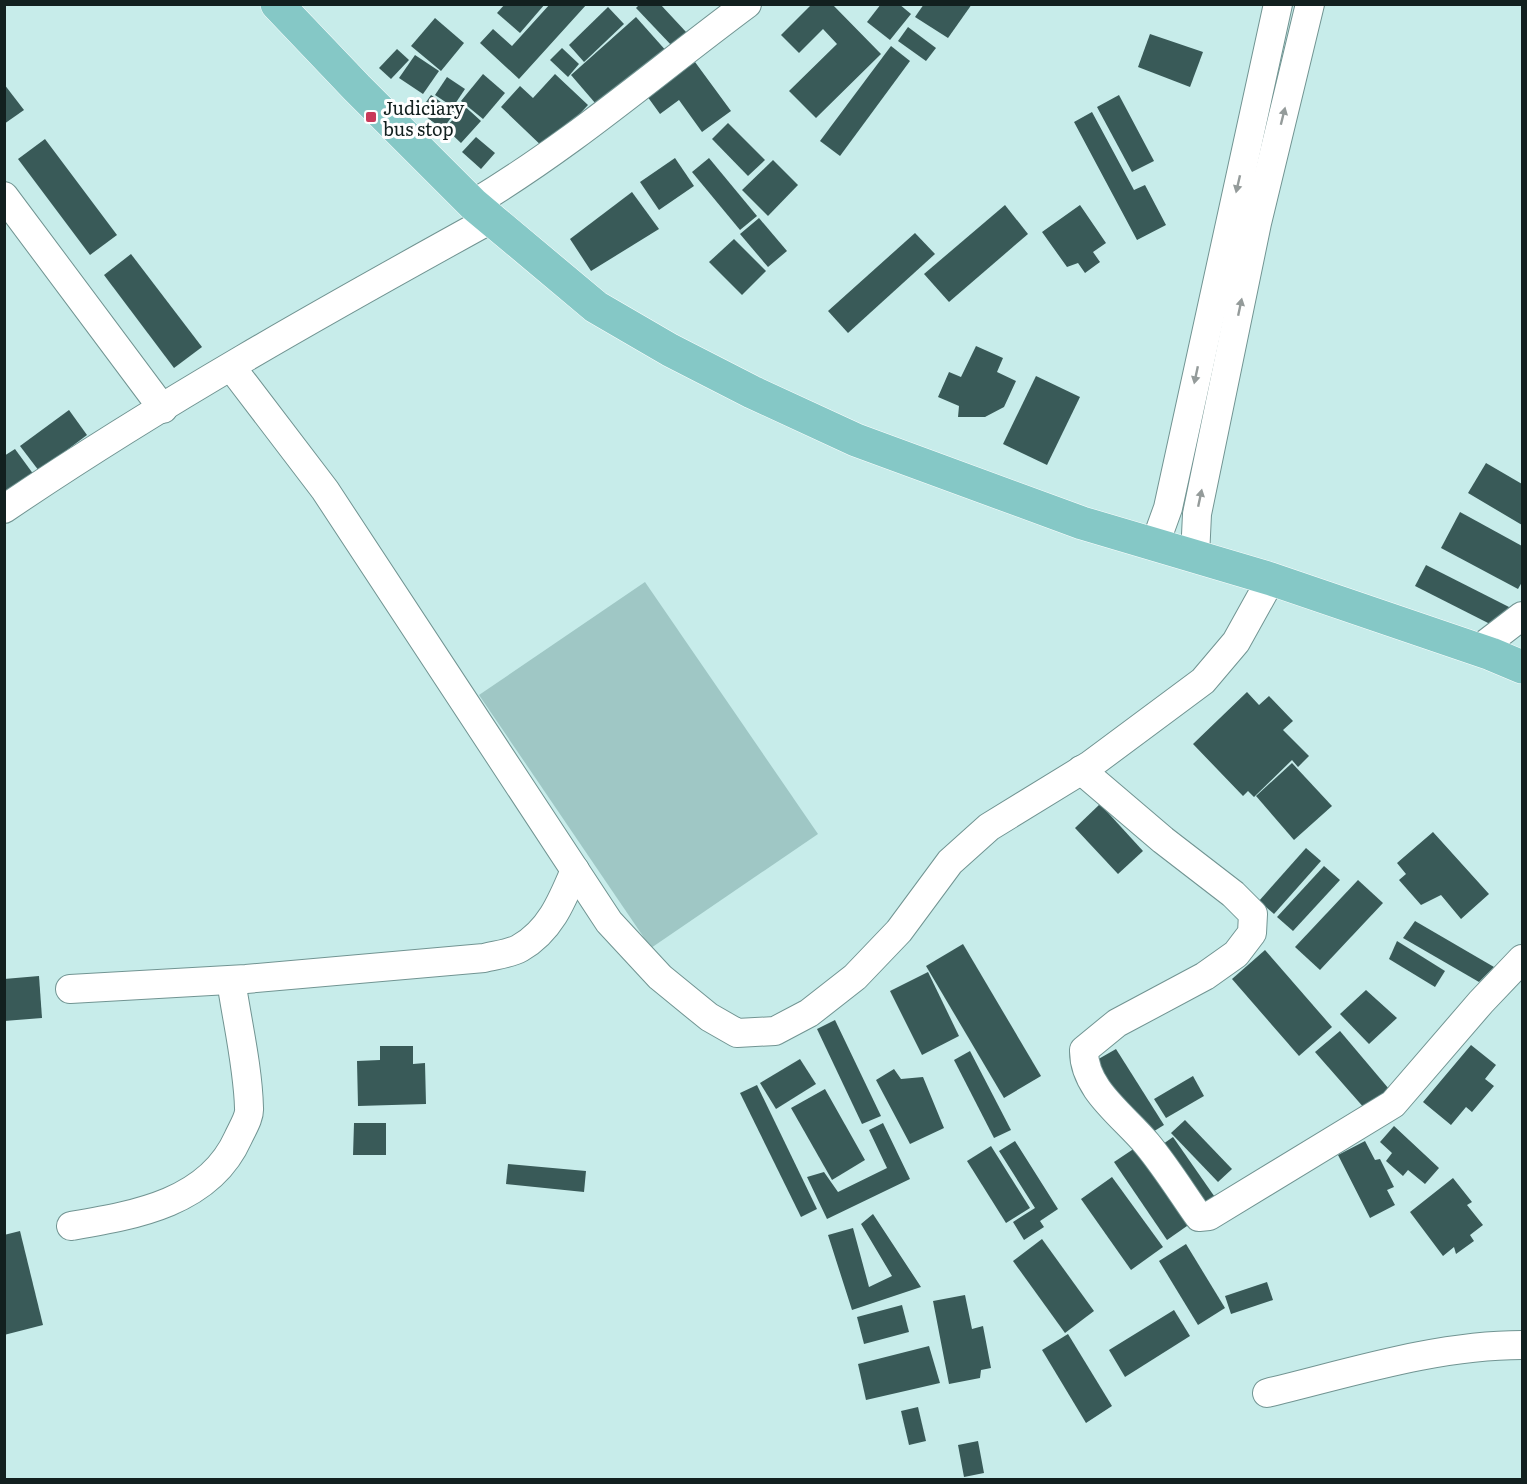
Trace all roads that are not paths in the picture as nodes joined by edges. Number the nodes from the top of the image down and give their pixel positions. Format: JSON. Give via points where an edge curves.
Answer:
{"nodes":[{"id":1,"x":278,"y":4,"type":"edge"},
{"id":2,"x":747,"y":4,"type":"edge"},
{"id":3,"x":1278,"y":4,"type":"edge"},
{"id":4,"x":1310,"y":4,"type":"edge"},
{"id":5,"x":4,"y":196,"type":"edge"},
{"id":6,"x":482,"y":212,"type":"junction"},
{"id":7,"x":232,"y":368,"type":"junction"},
{"id":8,"x":163,"y":409,"type":"junction"},
{"id":9,"x":4,"y":509,"type":"edge"},
{"id":10,"x":1155,"y":544,"type":"junction"},
{"id":11,"x":1194,"y":556,"type":"junction"},
{"id":12,"x":1271,"y":579,"type":"junction"},
{"id":13,"x":1522,"y":616,"type":"edge"},
{"id":14,"x":1479,"y":649,"type":"junction"},
{"id":15,"x":1522,"y":667,"type":"edge"},
{"id":16,"x":1081,"y":770,"type":"junction"},
{"id":17,"x":575,"y":870,"type":"junction"},
{"id":18,"x":1522,"y":959,"type":"edge"},
{"id":19,"x":231,"y":980,"type":"junction"},
{"id":20,"x":70,"y":989,"type":"dead end"},
{"id":21,"x":72,"y":1226,"type":"dead end"},
{"id":22,"x":1522,"y":1345,"type":"edge"},
{"id":23,"x":1267,"y":1393,"type":"dead end"}],
"edges":[{"from":1,"to":6,"type":"main road"},
{"from":2,"to":6,"type":"street","via":[[530,170]]},
{"from":3,"to":10,"type":"street","one_way":true,"via":[[1168,508]]},
{"from":11,"to":4,"type":"street","one_way":true,"via":[[1197,514],[1257,224]]},
{"from":5,"to":8,"type":"street"},
{"from":6,"to":7,"type":"street"},
{"from":6,"to":10,"type":"main road","via":[[596,307],[752,392],[867,444],[1082,523]]},
{"from":7,"to":8,"type":"street"},
{"from":7,"to":17,"type":"street","via":[[325,490]]},
{"from":8,"to":9,"type":"street"},
{"from":10,"to":11,"type":"main road"},
{"from":11,"to":12,"type":"main road"},
{"from":12,"to":14,"type":"main road"},
{"from":12,"to":16,"type":"street","via":[[1236,642],[1203,681]]},
{"from":13,"to":14,"type":"street"},
{"from":14,"to":15,"type":"main road"},
{"from":16,"to":17,"type":"street","via":[[989,827],[950,862],[899,931],[855,977],[775,1031],[737,1033],[709,1017],[660,977],[609,922]]},
{"from":16,"to":18,"type":"street","via":[[1253,914],[1252,933],[1236,954],[1205,976],[1117,1023],[1083,1050],[1083,1066],[1107,1101],[1147,1144],[1199,1216],[1209,1216],[1393,1104]]},
{"from":17,"to":19,"type":"street","via":[[558,913],[519,949],[484,958]]},
{"from":19,"to":20,"type":"street"},
{"from":19,"to":21,"type":"street","via":[[250,1111],[231,1154],[218,1172],[179,1197],[136,1215]]},
{"from":22,"to":23,"type":"street","via":[[1416,1357]]}]}
